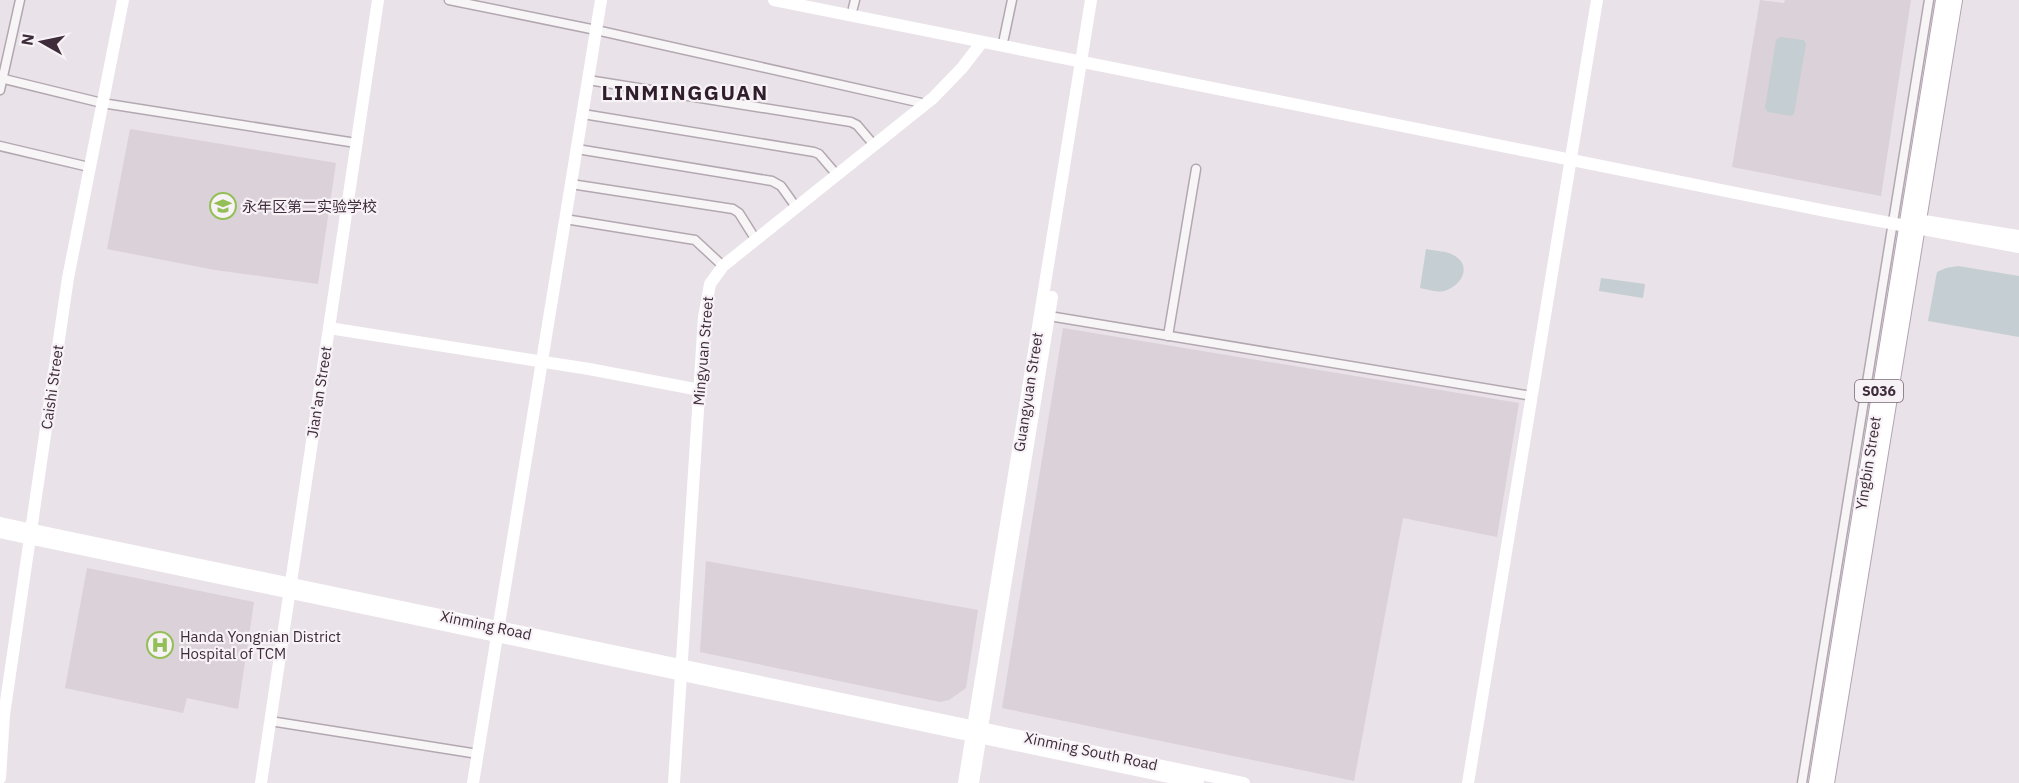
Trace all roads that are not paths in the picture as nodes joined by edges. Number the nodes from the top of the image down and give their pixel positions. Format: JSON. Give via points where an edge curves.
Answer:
{"nodes":[{"id":1,"x":20,"y":0,"type":"edge"},
{"id":2,"x":123,"y":0,"type":"edge"},
{"id":3,"x":378,"y":0,"type":"edge"},
{"id":4,"x":449,"y":0,"type":"edge"},
{"id":5,"x":601,"y":0,"type":"edge"},
{"id":6,"x":774,"y":0,"type":"edge"},
{"id":7,"x":815,"y":0,"type":"edge"},
{"id":8,"x":1012,"y":0,"type":"edge"},
{"id":9,"x":1091,"y":0,"type":"edge"},
{"id":10,"x":1099,"y":0,"type":"edge"},
{"id":11,"x":1597,"y":0,"type":"edge"},
{"id":12,"x":1929,"y":0,"type":"edge"},
{"id":13,"x":1943,"y":0,"type":"edge"},
{"id":14,"x":1955,"y":0,"type":"edge"},
{"id":15,"x":854,"y":4,"type":"edge"},
{"id":16,"x":596,"y":30,"type":"junction"},
{"id":17,"x":1004,"y":38,"type":"junction"},
{"id":18,"x":982,"y":42,"type":"junction"},
{"id":19,"x":1085,"y":59,"type":"junction"},
{"id":20,"x":1,"y":78,"type":"edge"},
{"id":21,"x":588,"y":80,"type":"junction"},
{"id":22,"x":0,"y":90,"type":"edge"},
{"id":23,"x":102,"y":103,"type":"junction"},
{"id":24,"x":926,"y":104,"type":"junction"},
{"id":25,"x":583,"y":114,"type":"junction"},
{"id":26,"x":356,"y":143,"type":"junction"},
{"id":27,"x":874,"y":145,"type":"junction"},
{"id":28,"x":0,"y":146,"type":"edge"},
{"id":29,"x":577,"y":149,"type":"junction"},
{"id":30,"x":1571,"y":156,"type":"junction"},
{"id":31,"x":89,"y":167,"type":"junction"},
{"id":32,"x":1196,"y":169,"type":"dead end"},
{"id":33,"x":837,"y":175,"type":"junction"},
{"id":34,"x":571,"y":184,"type":"junction"},
{"id":35,"x":796,"y":207,"type":"junction"},
{"id":36,"x":565,"y":219,"type":"junction"},
{"id":37,"x":1892,"y":220,"type":"junction"},
{"id":38,"x":1912,"y":224,"type":"junction"},
{"id":39,"x":2019,"y":236,"type":"edge"},
{"id":40,"x":756,"y":240,"type":"junction"},
{"id":41,"x":2019,"y":247,"type":"edge"},
{"id":42,"x":723,"y":266,"type":"junction"},
{"id":43,"x":1049,"y":316,"type":"junction"},
{"id":44,"x":329,"y":328,"type":"junction"},
{"id":45,"x":1168,"y":336,"type":"junction"},
{"id":46,"x":542,"y":362,"type":"junction"},
{"id":47,"x":700,"y":390,"type":"junction"},
{"id":48,"x":1532,"y":396,"type":"junction"},
{"id":49,"x":0,"y":523,"type":"edge"},
{"id":50,"x":0,"y":532,"type":"edge"},
{"id":51,"x":30,"y":534,"type":"junction"},
{"id":52,"x":290,"y":588,"type":"junction"},
{"id":53,"x":498,"y":632,"type":"junction"},
{"id":54,"x":682,"y":671,"type":"junction"},
{"id":55,"x":270,"y":721,"type":"junction"},
{"id":56,"x":977,"y":732,"type":"junction"},
{"id":57,"x":478,"y":754,"type":"junction"},
{"id":58,"x":0,"y":778,"type":"edge"},
{"id":59,"x":261,"y":783,"type":"edge"},
{"id":60,"x":473,"y":783,"type":"edge"},
{"id":61,"x":674,"y":783,"type":"edge"},
{"id":62,"x":963,"y":783,"type":"edge"},
{"id":63,"x":973,"y":783,"type":"edge"},
{"id":64,"x":1198,"y":783,"type":"edge"},
{"id":65,"x":1244,"y":783,"type":"edge"},
{"id":66,"x":1468,"y":783,"type":"edge"},
{"id":67,"x":1802,"y":783,"type":"edge"},
{"id":68,"x":1816,"y":783,"type":"edge"},
{"id":69,"x":1827,"y":783,"type":"edge"}],
"edges":[{"from":1,"to":20,"type":"street"},
{"from":2,"to":23,"type":"street","name":"Caishi Street"},
{"from":3,"to":26,"type":"street","name":"Jian'an Street"},
{"from":4,"to":16,"type":"street"},
{"from":5,"to":16,"type":"street"},
{"from":6,"to":18,"type":"street"},
{"from":7,"to":15,"type":"street"},
{"from":8,"to":17,"type":"street"},
{"from":9,"to":19,"type":"street","name":"Guangyuan Street"},
{"from":10,"to":19,"type":"street","name":"Guangyuan Street"},
{"from":11,"to":30,"type":"street"},
{"from":12,"to":37,"type":"street"},
{"from":13,"to":38,"type":"main road","name":"Yingbin Street","number":"S036"},
{"from":14,"to":38,"type":"main road","name":"Yingbin Street","number":"S036"},
{"from":15,"to":17,"type":"street"},
{"from":16,"to":21,"type":"street"},
{"from":16,"to":24,"type":"street"},
{"from":17,"to":19,"type":"street"},
{"from":18,"to":19,"type":"street"},
{"from":18,"to":24,"type":"street","name":"Mingyuan Street","via":[[962,69]]},
{"from":19,"to":30,"type":"street"},
{"from":19,"to":43,"type":"street","name":"Guangyuan Street"},
{"from":19,"to":56,"type":"street","name":"Guangyuan Street"},
{"from":20,"to":22,"type":"street"},
{"from":20,"to":23,"type":"street"},
{"from":21,"to":25,"type":"street"},
{"from":21,"to":27,"type":"street","via":[[851,122]]},
{"from":23,"to":26,"type":"street"},
{"from":23,"to":31,"type":"street","name":"Caishi Street"},
{"from":24,"to":27,"type":"street","name":"Mingyuan Street"},
{"from":25,"to":29,"type":"street"},
{"from":25,"to":33,"type":"street","via":[[814,152]]},
{"from":26,"to":44,"type":"street","name":"Jian'an Street"},
{"from":27,"to":33,"type":"street","name":"Mingyuan Street"},
{"from":28,"to":31,"type":"street"},
{"from":29,"to":34,"type":"street"},
{"from":29,"to":35,"type":"street","via":[[772,181],[781,186]]},
{"from":30,"to":37,"type":"street"},
{"from":30,"to":48,"type":"street"},
{"from":31,"to":51,"type":"street","name":"Caishi Street","via":[[68,278]]},
{"from":32,"to":45,"type":"street"},
{"from":33,"to":35,"type":"street","name":"Mingyuan Street"},
{"from":34,"to":36,"type":"street"},
{"from":34,"to":40,"type":"street","via":[[733,209]]},
{"from":35,"to":40,"type":"street","name":"Mingyuan Street"},
{"from":36,"to":42,"type":"street","via":[[695,240]]},
{"from":36,"to":46,"type":"street"},
{"from":37,"to":38,"type":"street"},
{"from":37,"to":67,"type":"street"},
{"from":38,"to":39,"type":"street"},
{"from":38,"to":41,"type":"street"},
{"from":38,"to":68,"type":"main road","name":"Yingbin Street","number":"S036"},
{"from":38,"to":69,"type":"main road","name":"Yingbin Street","number":"S036"},
{"from":40,"to":42,"type":"street","name":"Mingyuan Street"},
{"from":42,"to":47,"type":"street","name":"Mingyuan Street","via":[[710,284],[707,297]]},
{"from":43,"to":45,"type":"street"},
{"from":43,"to":56,"type":"street","name":"Guangyuan Street"},
{"from":44,"to":46,"type":"street"},
{"from":44,"to":52,"type":"street","name":"Jian'an Street"},
{"from":45,"to":48,"type":"street"},
{"from":46,"to":47,"type":"street"},
{"from":46,"to":53,"type":"street"},
{"from":47,"to":54,"type":"street","name":"Mingyuan Street"},
{"from":48,"to":66,"type":"street"},
{"from":49,"to":51,"type":"street","name":"Xinming Road"},
{"from":50,"to":51,"type":"street","name":"Xinming Road"},
{"from":51,"to":52,"type":"street","name":"Xinming Road"},
{"from":51,"to":58,"type":"street","name":"Caishi Street","via":[[4,715]]},
{"from":52,"to":53,"type":"street","name":"Xinming Road"},
{"from":52,"to":55,"type":"street","name":"Jian'an Street"},
{"from":53,"to":54,"type":"street","name":"Xinming Road"},
{"from":53,"to":57,"type":"street"},
{"from":54,"to":56,"type":"street","name":"Xinming Road"},
{"from":54,"to":61,"type":"street","name":"Mingyuan Street"},
{"from":55,"to":57,"type":"street"},
{"from":55,"to":59,"type":"street","name":"Jian'an Street"},
{"from":56,"to":62,"type":"street","name":"Guangyuan Street"},
{"from":56,"to":63,"type":"street","name":"Guangyuan Street"},
{"from":56,"to":64,"type":"street","name":"Xinming South Road"},
{"from":56,"to":65,"type":"street","name":"Xinming South Road"},
{"from":57,"to":60,"type":"street"}]}
